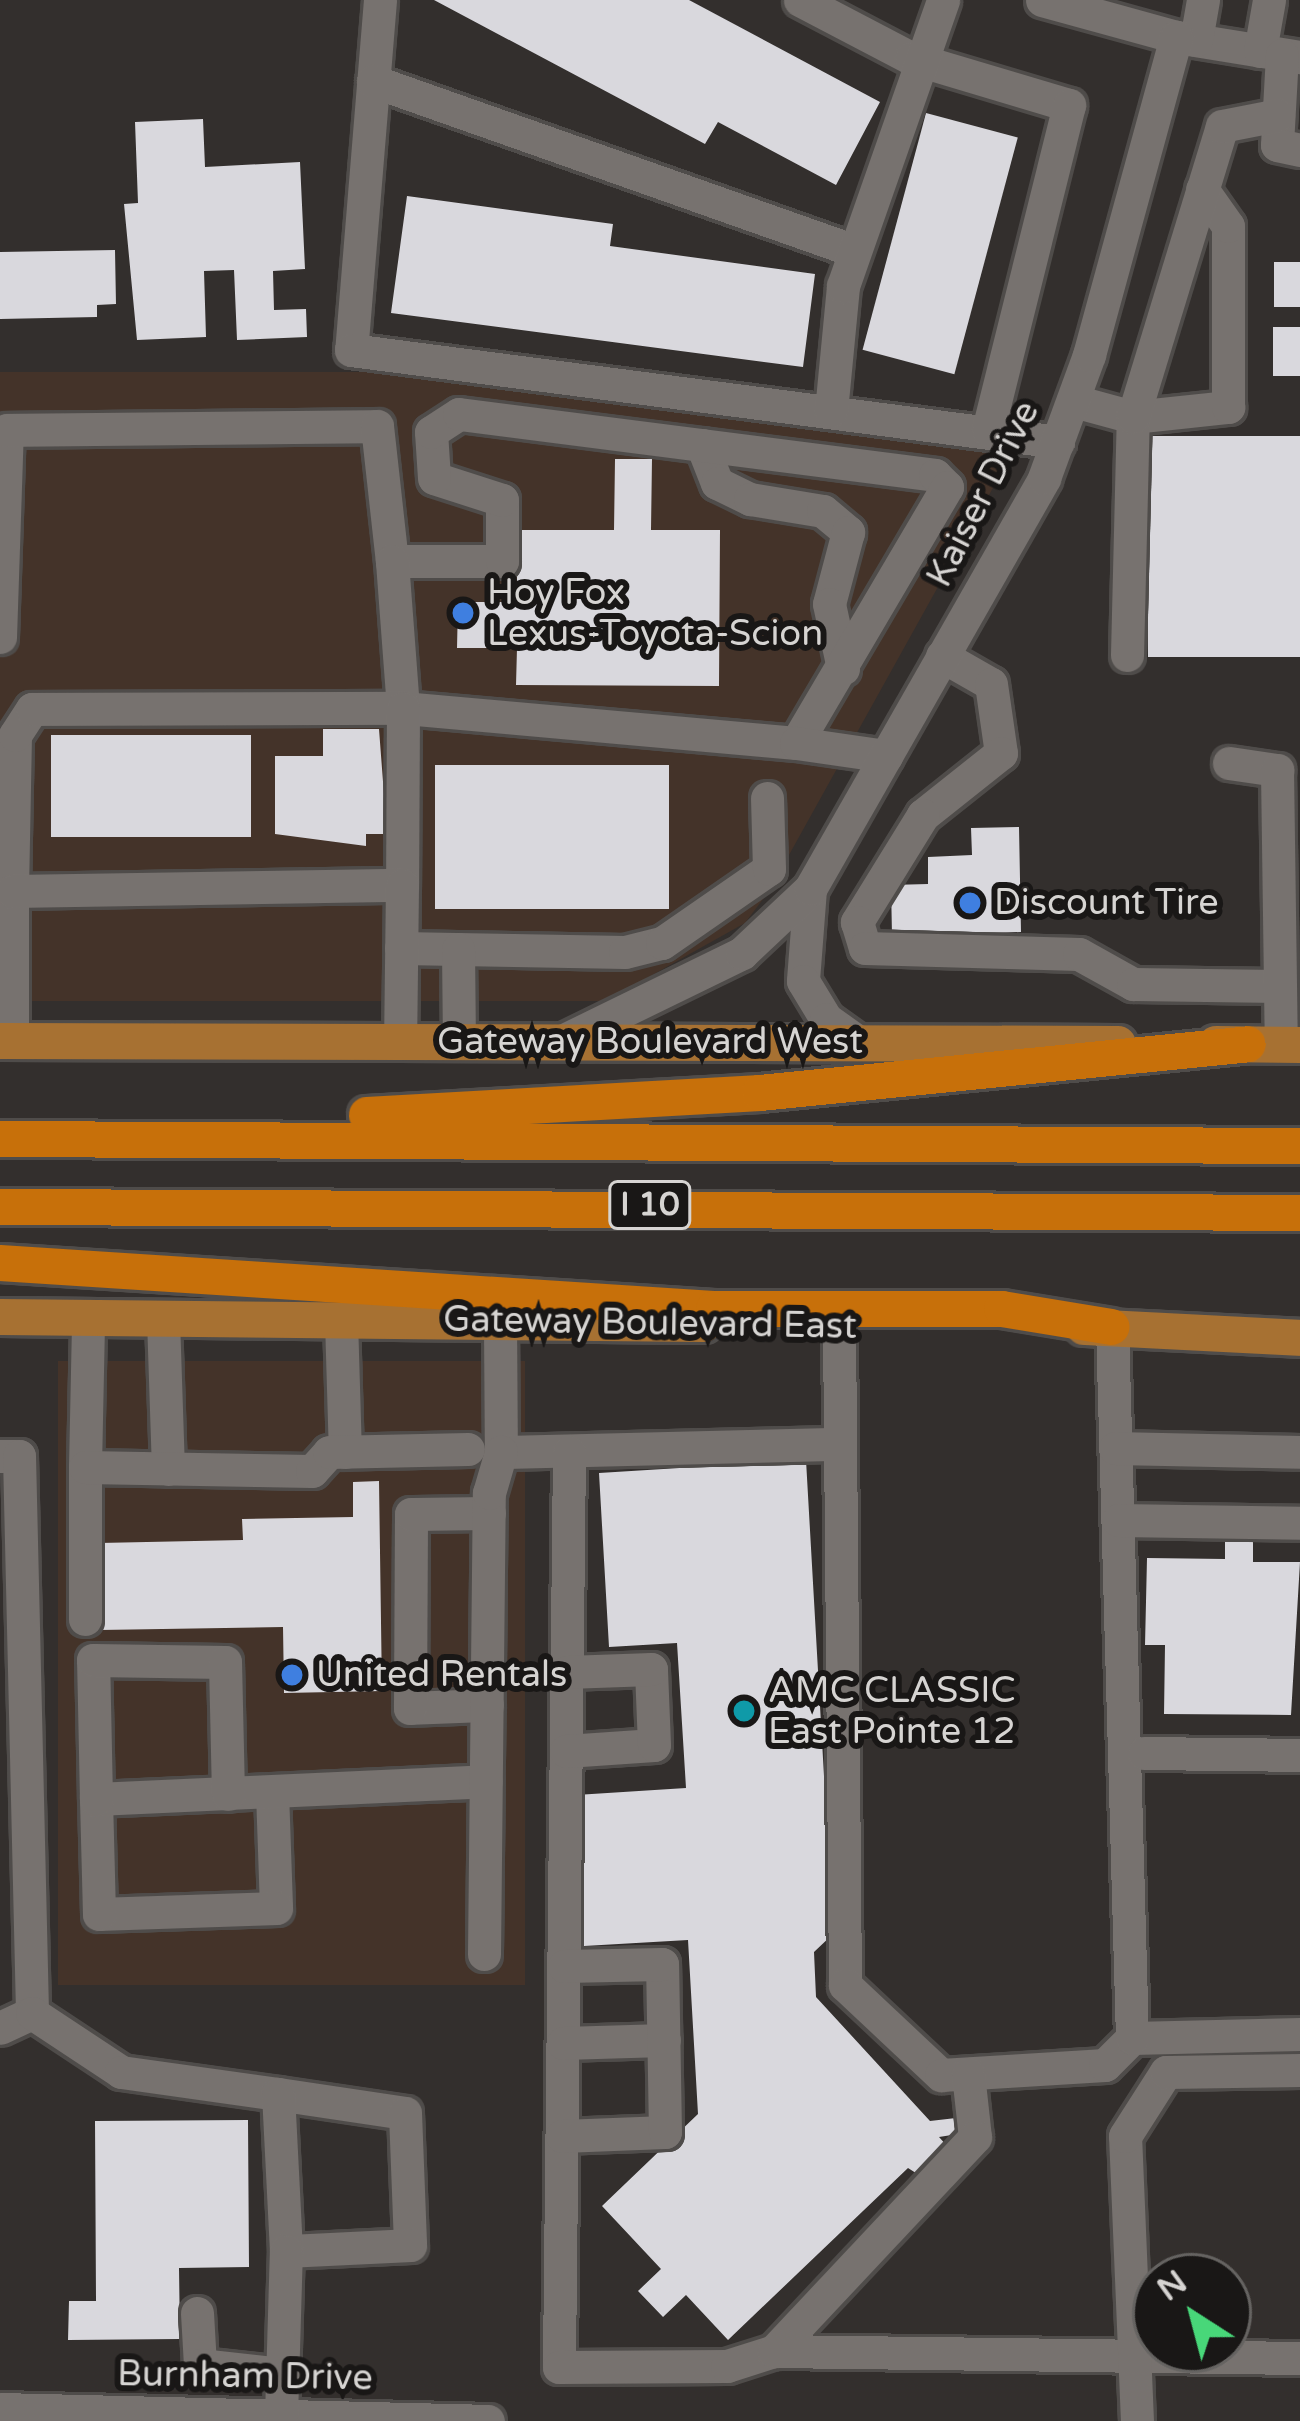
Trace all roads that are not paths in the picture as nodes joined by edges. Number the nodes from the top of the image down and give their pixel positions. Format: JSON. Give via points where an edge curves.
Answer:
{"nodes":[{"id":1,"x":380,"y":0,"type":"edge"},
{"id":2,"x":800,"y":0,"type":"edge"},
{"id":3,"x":943,"y":0,"type":"edge"},
{"id":4,"x":1042,"y":0,"type":"edge"},
{"id":5,"x":1204,"y":0,"type":"edge"},
{"id":6,"x":1269,"y":0,"type":"edge"},
{"id":7,"x":1129,"y":12,"type":"edge"},
{"id":8,"x":1186,"y":39,"type":"junction"},
{"id":9,"x":1281,"y":54,"type":"edge"},
{"id":10,"x":920,"y":62,"type":"junction"},
{"id":11,"x":374,"y":81,"type":"junction"},
{"id":12,"x":1279,"y":115,"type":"junction"},
{"id":13,"x":1300,"y":150,"type":"edge"},
{"id":14,"x":1202,"y":189,"type":"junction"},
{"id":15,"x":855,"y":251,"type":"junction"},
{"id":16,"x":1074,"y":401,"type":"junction"},
{"id":17,"x":831,"y":411,"type":"junction"},
{"id":18,"x":1133,"y":417,"type":"junction"},
{"id":19,"x":988,"y":430,"type":"junction"},
{"id":20,"x":1058,"y":442,"type":"junction"},
{"id":21,"x":702,"y":445,"type":"junction"},
{"id":22,"x":392,"y":561,"type":"junction"},
{"id":23,"x":0,"y":637,"type":"edge"},
{"id":24,"x":1126,"y":655,"type":"dead end"},
{"id":25,"x":942,"y":656,"type":"junction"},
{"id":26,"x":843,"y":668,"type":"junction"},
{"id":27,"x":403,"y":708,"type":"junction"},
{"id":28,"x":796,"y":743,"type":"junction"},
{"id":29,"x":886,"y":755,"type":"junction"},
{"id":30,"x":1228,"y":763,"type":"dead end"},
{"id":31,"x":767,"y":798,"type":"dead end"},
{"id":32,"x":769,"y":869,"type":"junction"},
{"id":33,"x":402,"y":885,"type":"junction"},
{"id":34,"x":812,"y":886,"type":"junction"},
{"id":35,"x":6,"y":891,"type":"edge"},
{"id":36,"x":401,"y":948,"type":"junction"},
{"id":37,"x":458,"y":949,"type":"junction"},
{"id":38,"x":6,"y":956,"type":"edge"},
{"id":39,"x":1286,"y":963,"type":"edge"},
{"id":40,"x":400,"y":1040,"type":"junction"},
{"id":41,"x":459,"y":1040,"type":"junction"},
{"id":42,"x":562,"y":1040,"type":"junction"},
{"id":43,"x":6,"y":1041,"type":"edge"},
{"id":44,"x":861,"y":1044,"type":"junction"},
{"id":45,"x":1276,"y":1044,"type":"edge"},
{"id":46,"x":0,"y":1122,"type":"edge"},
{"id":47,"x":0,"y":1138,"type":"edge"},
{"id":48,"x":1300,"y":1146,"type":"edge"},
{"id":49,"x":0,"y":1207,"type":"edge"},
{"id":50,"x":1300,"y":1213,"type":"edge"},
{"id":51,"x":0,"y":1263,"type":"edge"},
{"id":52,"x":0,"y":1317,"type":"edge"},
{"id":53,"x":88,"y":1318,"type":"junction"},
{"id":54,"x":163,"y":1318,"type":"junction"},
{"id":55,"x":341,"y":1320,"type":"junction"},
{"id":56,"x":500,"y":1322,"type":"junction"},
{"id":57,"x":839,"y":1325,"type":"junction"},
{"id":58,"x":1112,"y":1327,"type":"junction"},
{"id":59,"x":1300,"y":1339,"type":"edge"},
{"id":60,"x":835,"y":1444,"type":"junction"},
{"id":61,"x":1115,"y":1448,"type":"junction"},
{"id":62,"x":484,"y":1450,"type":"junction"},
{"id":63,"x":345,"y":1452,"type":"junction"},
{"id":64,"x":569,"y":1452,"type":"junction"},
{"id":65,"x":1300,"y":1452,"type":"edge"},
{"id":66,"x":0,"y":1456,"type":"edge"},
{"id":67,"x":85,"y":1467,"type":"junction"},
{"id":68,"x":168,"y":1469,"type":"junction"},
{"id":69,"x":489,"y":1513,"type":"junction"},
{"id":70,"x":1118,"y":1520,"type":"junction"},
{"id":71,"x":1300,"y":1523,"type":"edge"},
{"id":72,"x":85,"y":1619,"type":"dead end"},
{"id":73,"x":11,"y":1628,"type":"edge"},
{"id":74,"x":567,"y":1672,"type":"junction"},
{"id":75,"x":487,"y":1705,"type":"junction"},
{"id":76,"x":566,"y":1751,"type":"junction"},
{"id":77,"x":1144,"y":1753,"type":"dead end"},
{"id":78,"x":1300,"y":1755,"type":"edge"},
{"id":79,"x":486,"y":1781,"type":"junction"},
{"id":80,"x":272,"y":1792,"type":"junction"},
{"id":81,"x":228,"y":1794,"type":"junction"},
{"id":82,"x":96,"y":1798,"type":"junction"},
{"id":83,"x":14,"y":1861,"type":"edge"},
{"id":84,"x":484,"y":1954,"type":"dead end"},
{"id":85,"x":564,"y":1966,"type":"junction"},
{"id":86,"x":32,"y":2013,"type":"junction"},
{"id":87,"x":0,"y":2027,"type":"edge"},
{"id":88,"x":1300,"y":2035,"type":"edge"},
{"id":89,"x":1132,"y":2038,"type":"junction"},
{"id":90,"x":664,"y":2040,"type":"junction"},
{"id":91,"x":563,"y":2043,"type":"junction"},
{"id":92,"x":1300,"y":2070,"type":"edge"},
{"id":93,"x":968,"y":2074,"type":"junction"},
{"id":94,"x":278,"y":2094,"type":"junction"},
{"id":95,"x":562,"y":2137,"type":"junction"},
{"id":96,"x":286,"y":2251,"type":"junction"},
{"id":97,"x":1132,"y":2264,"type":"edge"},
{"id":98,"x":196,"y":2313,"type":"dead end"},
{"id":99,"x":774,"y":2351,"type":"junction"},
{"id":100,"x":1132,"y":2356,"type":"edge"},
{"id":101,"x":1252,"y":2357,"type":"edge"},
{"id":102,"x":1300,"y":2358,"type":"edge"},
{"id":103,"x":1137,"y":2373,"type":"edge"},
{"id":104,"x":282,"y":2374,"type":"junction"},
{"id":105,"x":0,"y":2409,"type":"edge"},
{"id":106,"x":281,"y":2416,"type":"junction"},
{"id":107,"x":488,"y":2421,"type":"edge"},
{"id":108,"x":1137,"y":2421,"type":"edge"}],
"edges":[{"from":1,"to":11,"type":"street"},
{"from":2,"to":10,"type":"street"},
{"from":3,"to":10,"type":"street"},
{"from":4,"to":7,"type":"street"},
{"from":5,"to":8,"type":"street","name":"Kaiser Drive"},
{"from":6,"to":9,"type":"street"},
{"from":7,"to":8,"type":"street"},
{"from":8,"to":9,"type":"street"},
{"from":8,"to":16,"type":"street","name":"Kaiser Drive"},
{"from":9,"to":12,"type":"street"},
{"from":10,"to":15,"type":"street"},
{"from":10,"to":19,"type":"street","via":[[1069,106]]},
{"from":11,"to":15,"type":"street"},
{"from":11,"to":17,"type":"street","via":[[351,350]]},
{"from":12,"to":13,"type":"street","via":[[1276,145]]},
{"from":12,"to":14,"type":"street","via":[[1222,126]]},
{"from":14,"to":18,"type":"street"},
{"from":14,"to":18,"type":"street","via":[[1228,226],[1228,407]]},
{"from":15,"to":17,"type":"street"},
{"from":16,"to":18,"type":"street"},
{"from":16,"to":20,"type":"street","name":"Kaiser Drive"},
{"from":17,"to":19,"type":"street"},
{"from":18,"to":24,"type":"street"},
{"from":19,"to":20,"type":"street"},
{"from":20,"to":25,"type":"street","name":"Kaiser Drive"},
{"from":21,"to":22,"type":"street","via":[[443,418],[431,432],[434,478],[502,500],[502,561]]},
{"from":21,"to":26,"type":"street","via":[[717,483],[823,511],[848,532],[829,604]]},
{"from":21,"to":26,"type":"street","via":[[934,475],[947,487]]},
{"from":22,"to":23,"type":"street","via":[[377,426],[8,430]]},
{"from":22,"to":27,"type":"street"},
{"from":25,"to":29,"type":"street","name":"Kaiser Drive"},
{"from":25,"to":39,"type":"street","via":[[991,684],[1001,753],[923,814],[857,922],[866,948],[1079,953],[1133,983]]},
{"from":26,"to":28,"type":"street"},
{"from":27,"to":28,"type":"street"},
{"from":27,"to":33,"type":"street"},
{"from":27,"to":35,"type":"street","via":[[32,709],[14,735]]},
{"from":28,"to":29,"type":"street"},
{"from":29,"to":34,"type":"street","name":"Kaiser Drive"},
{"from":30,"to":39,"type":"street","via":[[1276,770]]},
{"from":31,"to":32,"type":"street"},
{"from":32,"to":34,"type":"street"},
{"from":32,"to":37,"type":"street","via":[[662,943],[626,952]]},
{"from":33,"to":35,"type":"street"},
{"from":33,"to":36,"type":"street"},
{"from":34,"to":42,"type":"street","name":"Kaiser Drive","via":[[742,953]]},
{"from":34,"to":44,"type":"street","name":"Kaiser Drive","via":[[803,981],[826,1019]]},
{"from":35,"to":38,"type":"street"},
{"from":36,"to":37,"type":"street"},
{"from":36,"to":40,"type":"street"},
{"from":37,"to":41,"type":"street"},
{"from":38,"to":43,"type":"street"},
{"from":39,"to":45,"type":"street"},
{"from":40,"to":41,"type":"main road","name":"Gateway Boulevard West"},
{"from":40,"to":43,"type":"main road","name":"Gateway Boulevard West"},
{"from":41,"to":42,"type":"main road","name":"Gateway Boulevard West"},
{"from":42,"to":44,"type":"main road","name":"Gateway Boulevard West"},
{"from":44,"to":45,"type":"main road","name":"Gateway Boulevard West"},
{"from":45,"to":46,"type":"highway","via":[[589,1105]]},
{"from":47,"to":48,"type":"highway","number":"I 10"},
{"from":49,"to":50,"type":"highway","number":"I 10"},
{"from":51,"to":58,"type":"highway","via":[[714,1309],[1002,1309]]},
{"from":52,"to":53,"type":"main road","name":"Gateway Boulevard East"},
{"from":53,"to":54,"type":"main road","name":"Gateway Boulevard East"},
{"from":53,"to":67,"type":"street"},
{"from":54,"to":55,"type":"main road","name":"Gateway Boulevard East"},
{"from":54,"to":68,"type":"street"},
{"from":55,"to":56,"type":"main road","name":"Gateway Boulevard East"},
{"from":55,"to":63,"type":"street"},
{"from":56,"to":57,"type":"main road","name":"Gateway Boulevard East"},
{"from":56,"to":62,"type":"street"},
{"from":57,"to":58,"type":"main road","name":"Gateway Boulevard East"},
{"from":57,"to":60,"type":"street"},
{"from":58,"to":59,"type":"main road","name":"Gateway Boulevard East"},
{"from":58,"to":61,"type":"street"},
{"from":60,"to":64,"type":"street"},
{"from":60,"to":93,"type":"street","via":[[845,1985],[941,2075]]},
{"from":61,"to":65,"type":"street"},
{"from":61,"to":70,"type":"street"},
{"from":62,"to":63,"type":"street"},
{"from":62,"to":64,"type":"street"},
{"from":62,"to":69,"type":"street"},
{"from":63,"to":68,"type":"street","via":[[329,1452],[312,1472]]},
{"from":64,"to":74,"type":"street"},
{"from":66,"to":73,"type":"street","via":[[19,1456]]},
{"from":67,"to":68,"type":"street"},
{"from":67,"to":72,"type":"street"},
{"from":69,"to":75,"type":"street"},
{"from":69,"to":75,"type":"street","via":[[410,1514],[410,1708]]},
{"from":70,"to":71,"type":"street"},
{"from":70,"to":89,"type":"street"},
{"from":73,"to":83,"type":"street"},
{"from":74,"to":76,"type":"street"},
{"from":74,"to":76,"type":"street","via":[[651,1669],[654,1745]]},
{"from":75,"to":79,"type":"street"},
{"from":76,"to":85,"type":"street"},
{"from":77,"to":78,"type":"street"},
{"from":79,"to":80,"type":"street"},
{"from":79,"to":84,"type":"street"},
{"from":80,"to":81,"type":"street"},
{"from":80,"to":82,"type":"street","via":[[276,1908],[99,1914]]},
{"from":81,"to":82,"type":"street"},
{"from":81,"to":82,"type":"street","via":[[225,1662],[93,1660]]},
{"from":83,"to":86,"type":"street"},
{"from":85,"to":90,"type":"street","via":[[662,1964]]},
{"from":85,"to":91,"type":"street"},
{"from":86,"to":87,"type":"street"},
{"from":86,"to":94,"type":"street","via":[[121,2072]]},
{"from":88,"to":89,"type":"street"},
{"from":89,"to":93,"type":"street","via":[[1105,2065]]},
{"from":90,"to":91,"type":"street"},
{"from":90,"to":95,"type":"street","via":[[665,2132]]},
{"from":91,"to":95,"type":"street"},
{"from":92,"to":97,"type":"street","via":[[1166,2072],[1125,2136]]},
{"from":93,"to":99,"type":"street","via":[[976,2137]]},
{"from":94,"to":96,"type":"street"},
{"from":94,"to":96,"type":"street","via":[[405,2113],[410,2245]]},
{"from":95,"to":99,"type":"street","via":[[559,2366],[727,2366]]},
{"from":96,"to":104,"type":"street"},
{"from":98,"to":104,"type":"street","via":[[200,2365]]},
{"from":99,"to":100,"type":"street"},
{"from":101,"to":102,"type":"street"},
{"from":103,"to":108,"type":"street"},
{"from":104,"to":106,"type":"street"},
{"from":105,"to":106,"type":"street","name":"Burnham Drive"},
{"from":106,"to":107,"type":"street","name":"Burnham Drive"}]}
